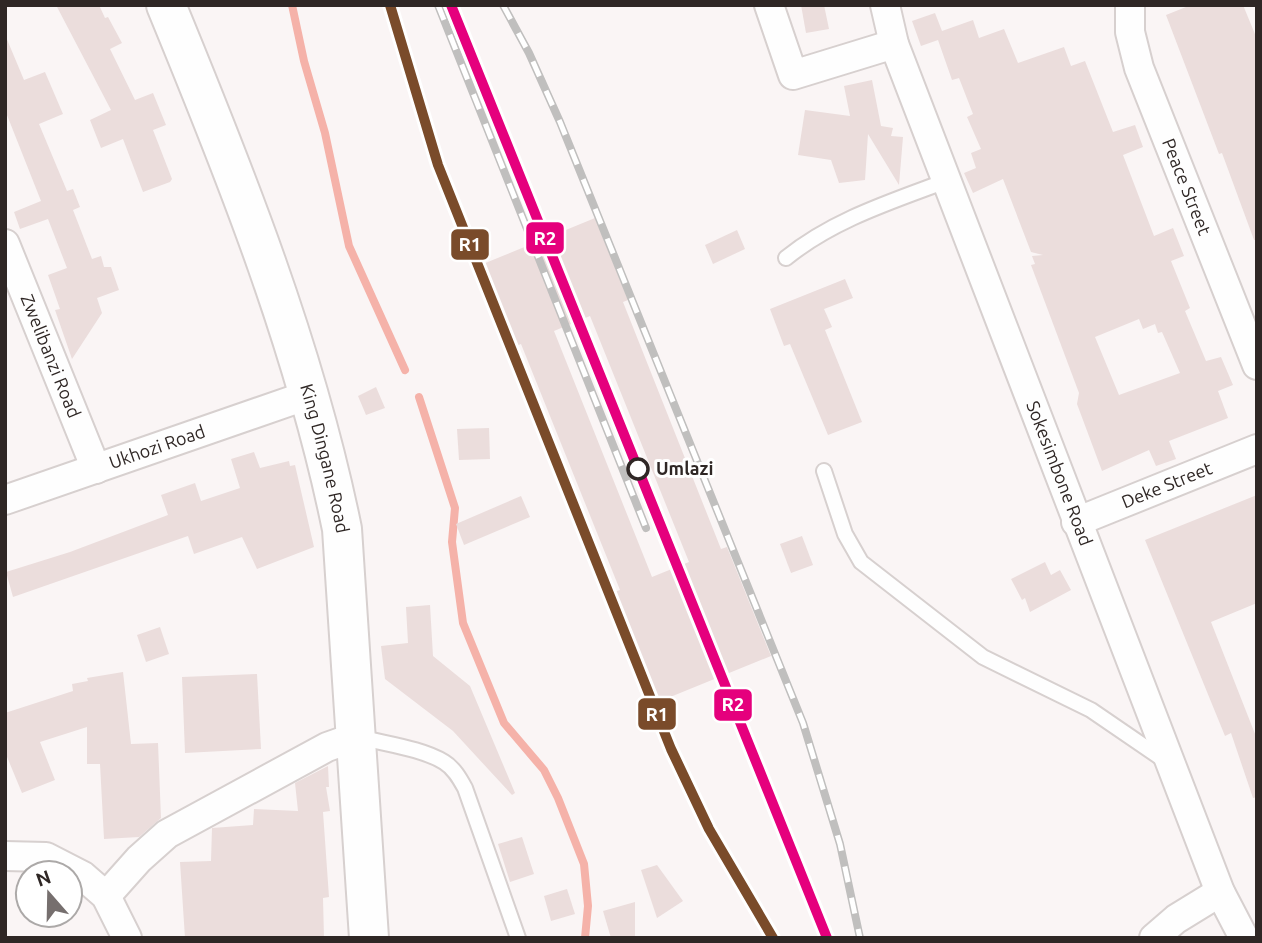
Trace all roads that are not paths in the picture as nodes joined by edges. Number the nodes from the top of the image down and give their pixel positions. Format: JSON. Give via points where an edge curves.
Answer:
{"nodes":[{"id":1,"x":166,"y":5,"type":"edge"},
{"id":2,"x":769,"y":5,"type":"edge"},
{"id":3,"x":885,"y":5,"type":"edge"},
{"id":4,"x":1130,"y":5,"type":"edge"},
{"id":5,"x":894,"y":44,"type":"junction"},
{"id":6,"x":946,"y":181,"type":"junction"},
{"id":7,"x":6,"y":247,"type":"edge"},
{"id":8,"x":786,"y":258,"type":"dead end"},
{"id":9,"x":1257,"y":365,"type":"edge"},
{"id":10,"x":308,"y":395,"type":"junction"},
{"id":11,"x":1257,"y":450,"type":"edge"},
{"id":12,"x":96,"y":468,"type":"junction"},
{"id":13,"x":824,"y":471,"type":"dead end"},
{"id":14,"x":5,"y":500,"type":"edge"},
{"id":15,"x":1076,"y":522,"type":"junction"},
{"id":16,"x":358,"y":736,"type":"junction"},
{"id":17,"x":1171,"y":765,"type":"junction"},
{"id":18,"x":5,"y":856,"type":"edge"},
{"id":19,"x":1220,"y":892,"type":"junction"},
{"id":20,"x":106,"y":896,"type":"junction"},
{"id":21,"x":127,"y":938,"type":"edge"},
{"id":22,"x":369,"y":938,"type":"edge"},
{"id":23,"x":518,"y":938,"type":"edge"},
{"id":24,"x":1154,"y":938,"type":"edge"},
{"id":25,"x":1244,"y":938,"type":"edge"}],
"edges":[{"from":1,"to":10,"type":"street","name":"King Dingane Road","via":[[244,195]]},
{"from":2,"to":5,"type":"street","via":[[793,75]]},
{"from":3,"to":5,"type":"street","name":"Sokesimbone Road"},
{"from":4,"to":9,"type":"street","name":"Peace Street","via":[[1130,32],[1139,68]]},
{"from":5,"to":6,"type":"street","name":"Sokesimbone Road"},
{"from":6,"to":8,"type":"lane","via":[[850,218]]},
{"from":6,"to":15,"type":"street","name":"Sokesimbone Road"},
{"from":7,"to":12,"type":"street","name":"Zwelibanzi Road"},
{"from":10,"to":12,"type":"street","name":"Ukhozi Road"},
{"from":10,"to":16,"type":"street","name":"King Dingane Road","via":[[342,529]]},
{"from":11,"to":15,"type":"street","name":"Deke Street"},
{"from":12,"to":14,"type":"street","name":"Ukhozi Road"},
{"from":13,"to":17,"type":"lane","via":[[845,534],[861,562],[983,657],[1091,710]]},
{"from":15,"to":17,"type":"street","name":"Sokesimbone Road"},
{"from":16,"to":20,"type":"street","via":[[327,747],[167,834]]},
{"from":16,"to":22,"type":"street","name":"King Dingane Road"},
{"from":16,"to":23,"type":"lane","via":[[430,756],[455,772],[466,788]]},
{"from":17,"to":19,"type":"street","name":"Sokesimbone Road"},
{"from":18,"to":20,"type":"street","via":[[46,857],[83,876]]},
{"from":19,"to":24,"type":"street"},
{"from":19,"to":25,"type":"street","name":"Sokesimbone Road"},
{"from":20,"to":21,"type":"street"}]}
